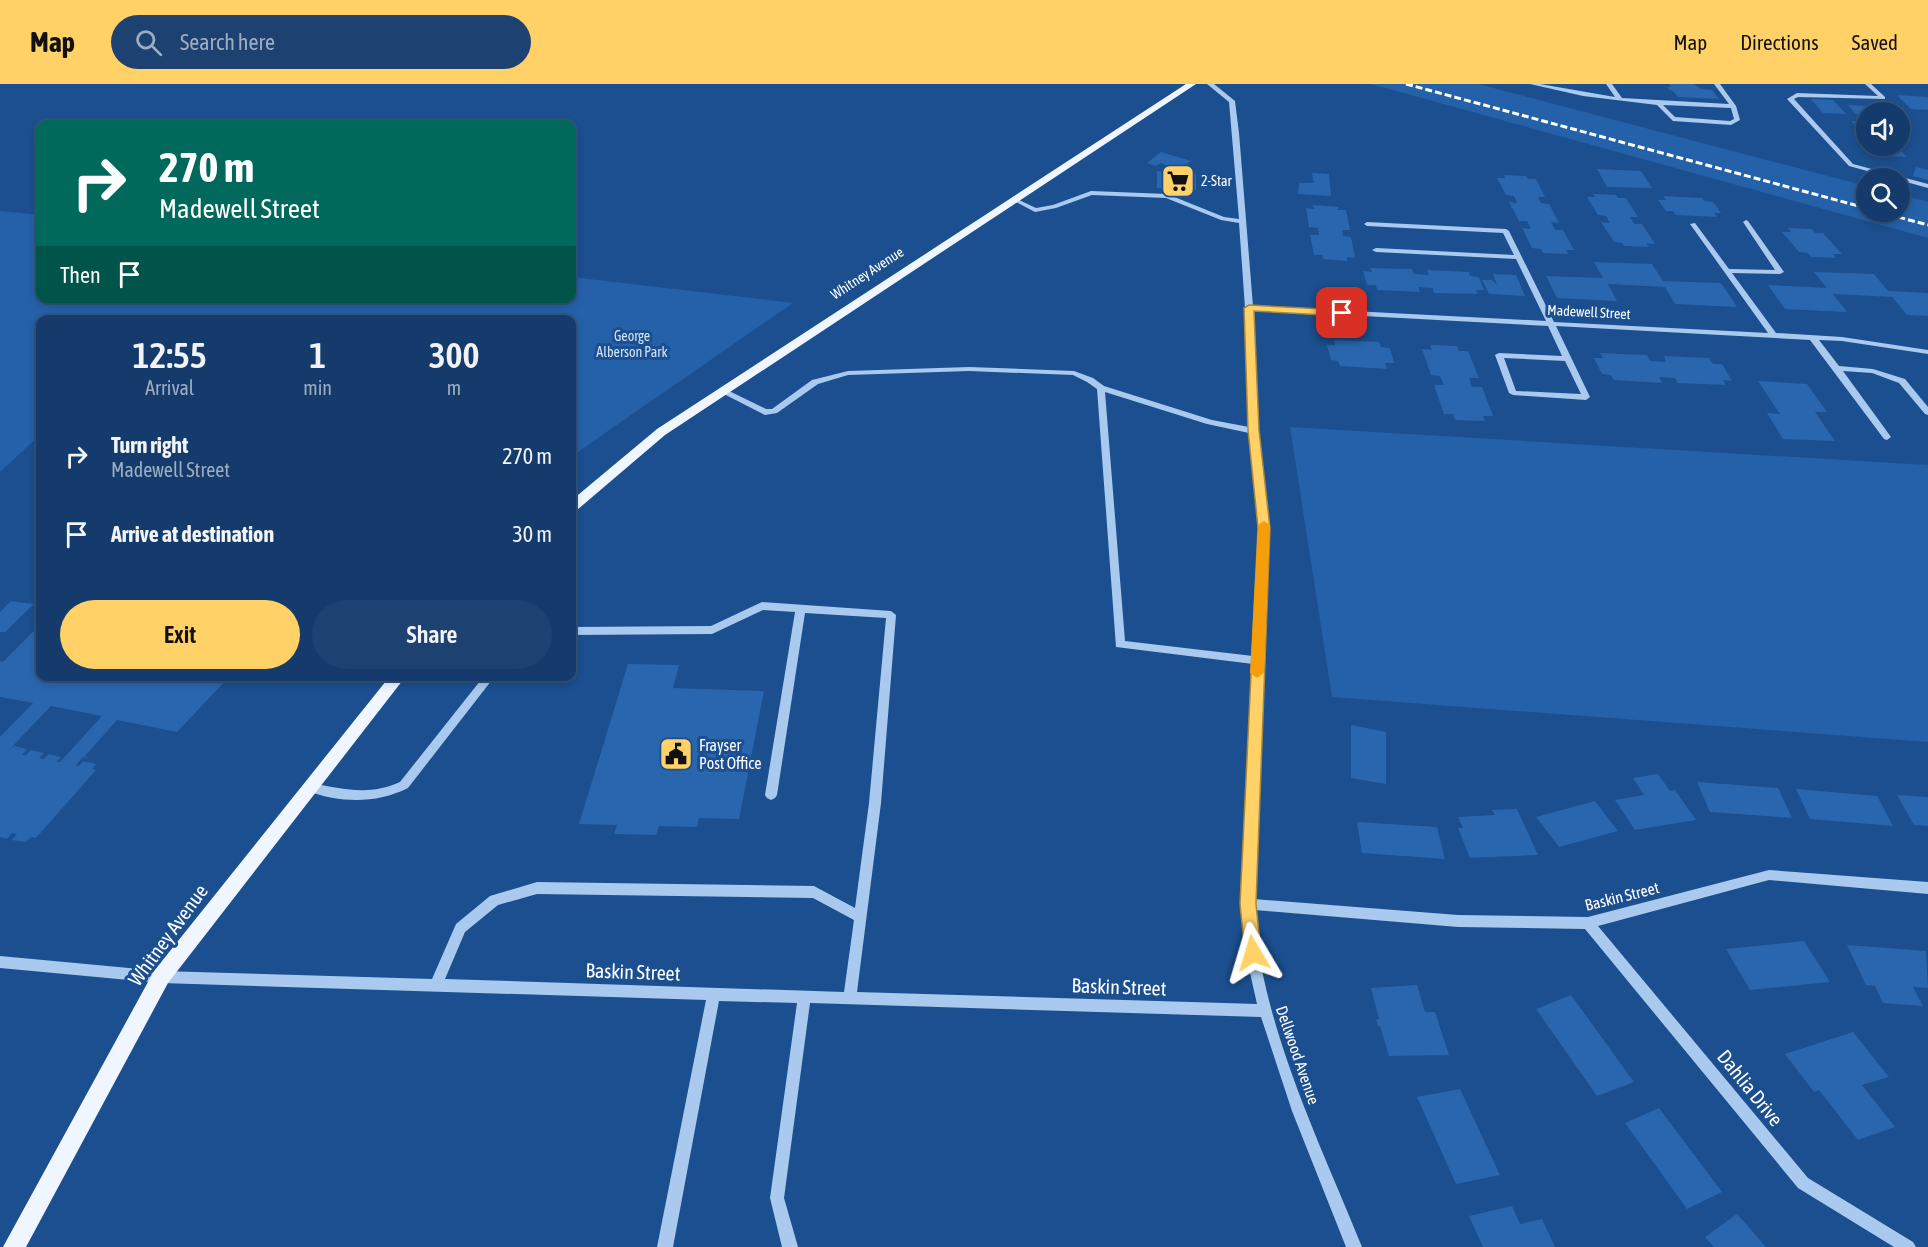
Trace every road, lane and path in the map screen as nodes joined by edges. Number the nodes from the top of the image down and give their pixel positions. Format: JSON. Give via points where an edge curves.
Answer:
{"nodes":[{"id":1,"x":1192,"y":84,"type":"edge"},
{"id":2,"x":1210,"y":84,"type":"edge"},
{"id":3,"x":1533,"y":84,"type":"edge"},
{"id":4,"x":1609,"y":84,"type":"edge"},
{"id":5,"x":1717,"y":84,"type":"edge"},
{"id":6,"x":1868,"y":84,"type":"edge"},
{"id":7,"x":1620,"y":100,"type":"junction"},
{"id":8,"x":1660,"y":105,"type":"junction"},
{"id":9,"x":1732,"y":106,"type":"junction"},
{"id":10,"x":1928,"y":186,"type":"edge"},
{"id":11,"x":1015,"y":200,"type":"junction"},
{"id":12,"x":1243,"y":222,"type":"junction"},
{"id":13,"x":1746,"y":222,"type":"dead end"},
{"id":14,"x":1367,"y":224,"type":"dead end"},
{"id":15,"x":1694,"y":224,"type":"dead end"},
{"id":16,"x":1376,"y":250,"type":"dead end"},
{"id":17,"x":1519,"y":257,"type":"junction"},
{"id":18,"x":1727,"y":271,"type":"junction"},
{"id":19,"x":1249,"y":308,"type":"junction"},
{"id":20,"x":1552,"y":324,"type":"junction"},
{"id":21,"x":1774,"y":336,"type":"junction"},
{"id":22,"x":1813,"y":338,"type":"junction"},
{"id":23,"x":1928,"y":352,"type":"edge"},
{"id":24,"x":1568,"y":359,"type":"junction"},
{"id":25,"x":1837,"y":368,"type":"junction"},
{"id":26,"x":1101,"y":388,"type":"junction"},
{"id":27,"x":722,"y":391,"type":"junction"},
{"id":28,"x":1928,"y":412,"type":"edge"},
{"id":29,"x":1253,"y":430,"type":"junction"},
{"id":30,"x":1887,"y":437,"type":"dead end"},
{"id":31,"x":576,"y":504,"type":"edge"},
{"id":32,"x":801,"y":609,"type":"junction"},
{"id":33,"x":576,"y":631,"type":"edge"},
{"id":34,"x":1258,"y":661,"type":"junction"},
{"id":35,"x":395,"y":681,"type":"edge"},
{"id":36,"x":486,"y":681,"type":"edge"},
{"id":37,"x":310,"y":788,"type":"junction"},
{"id":38,"x":771,"y":795,"type":"dead end"},
{"id":39,"x":1928,"y":888,"type":"edge"},
{"id":40,"x":1248,"y":904,"type":"junction"},
{"id":41,"x":860,"y":917,"type":"junction"},
{"id":42,"x":1588,"y":923,"type":"junction"},
{"id":43,"x":0,"y":962,"type":"edge"},
{"id":44,"x":161,"y":977,"type":"junction"},
{"id":45,"x":436,"y":986,"type":"junction"},
{"id":46,"x":714,"y":994,"type":"junction"},
{"id":47,"x":804,"y":997,"type":"junction"},
{"id":48,"x":850,"y":998,"type":"junction"},
{"id":49,"x":1266,"y":1011,"type":"junction"},
{"id":50,"x":14,"y":1247,"type":"edge"},
{"id":51,"x":665,"y":1247,"type":"edge"},
{"id":52,"x":790,"y":1247,"type":"edge"},
{"id":53,"x":1354,"y":1247,"type":"edge"},
{"id":54,"x":1908,"y":1247,"type":"edge"}],
"edges":[{"from":1,"to":11,"type":"main road","name":"Whitney Avenue"},
{"from":2,"to":12,"type":"street","name":"Dellwood Avenue","via":[[1232,102]]},
{"from":3,"to":7,"type":"street"},
{"from":4,"to":7,"type":"street"},
{"from":5,"to":9,"type":"street"},
{"from":6,"to":10,"type":"street","via":[[1883,98],[1797,95],[1790,99],[1851,165]]},
{"from":7,"to":8,"type":"street"},
{"from":8,"to":9,"type":"street"},
{"from":8,"to":9,"type":"street","via":[[1673,120],[1731,123],[1737,120]]},
{"from":11,"to":12,"type":"street","via":[[1035,210],[1090,193],[1167,196],[1223,219]]},
{"from":11,"to":27,"type":"main road","name":"Whitney Avenue"},
{"from":12,"to":19,"type":"street","name":"Dellwood Avenue"},
{"from":13,"to":18,"type":"street","via":[[1780,272]]},
{"from":14,"to":17,"type":"street","via":[[1506,231]]},
{"from":15,"to":18,"type":"street"},
{"from":16,"to":17,"type":"street"},
{"from":17,"to":20,"type":"street"},
{"from":18,"to":21,"type":"street"},
{"from":19,"to":20,"type":"street","name":"Madewell Street"},
{"from":19,"to":29,"type":"street","name":"Dellwood Avenue"},
{"from":20,"to":21,"type":"street","name":"Madewell Street"},
{"from":20,"to":24,"type":"street"},
{"from":21,"to":22,"type":"street","name":"Madewell Street"},
{"from":22,"to":23,"type":"street","name":"Madewell Street"},
{"from":22,"to":25,"type":"street"},
{"from":24,"to":24,"type":"street","via":[[1586,397],[1514,393],[1499,355]]},
{"from":25,"to":28,"type":"street","via":[[1873,371],[1902,381]]},
{"from":25,"to":30,"type":"street"},
{"from":26,"to":27,"type":"street","via":[[1074,373],[969,369],[848,373],[815,382],[774,411],[765,412]]},
{"from":26,"to":29,"type":"street","via":[[1210,422]]},
{"from":26,"to":34,"type":"street","via":[[1120,644]]},
{"from":27,"to":31,"type":"main road","name":"Whitney Avenue","via":[[661,432]]},
{"from":29,"to":34,"type":"street","name":"Dellwood Avenue","via":[[1264,528]]},
{"from":32,"to":33,"type":"street","via":[[762,606],[712,630]]},
{"from":32,"to":38,"type":"street"},
{"from":32,"to":41,"type":"street","via":[[891,615],[875,803]]},
{"from":34,"to":40,"type":"street","name":"Dellwood Avenue"},
{"from":35,"to":37,"type":"main road","name":"Whitney Avenue"},
{"from":36,"to":37,"type":"street","via":[[404,785],[390,794],[372,798]]},
{"from":37,"to":44,"type":"main road","name":"Whitney Avenue"},
{"from":39,"to":42,"type":"street","name":"Baskin Street","via":[[1769,875]]},
{"from":40,"to":42,"type":"street","name":"Baskin Street","via":[[1458,921]]},
{"from":40,"to":49,"type":"street","name":"Dellwood Avenue","via":[[1255,971]]},
{"from":41,"to":45,"type":"street","via":[[814,892],[537,888],[494,900],[459,928]]},
{"from":41,"to":48,"type":"street"},
{"from":42,"to":54,"type":"street","name":"Dahlia Drive","via":[[1803,1183]]},
{"from":43,"to":44,"type":"street","name":"Baskin Street"},
{"from":44,"to":45,"type":"street","name":"Baskin Street"},
{"from":44,"to":50,"type":"main road","name":"Whitney Avenue"},
{"from":45,"to":46,"type":"street","name":"Baskin Street"},
{"from":46,"to":47,"type":"street","name":"Baskin Street"},
{"from":46,"to":51,"type":"street"},
{"from":47,"to":48,"type":"street","name":"Baskin Street"},
{"from":47,"to":52,"type":"street","via":[[777,1198]]},
{"from":48,"to":49,"type":"street","name":"Baskin Street"},
{"from":49,"to":53,"type":"street","name":"Dellwood Avenue"}]}
